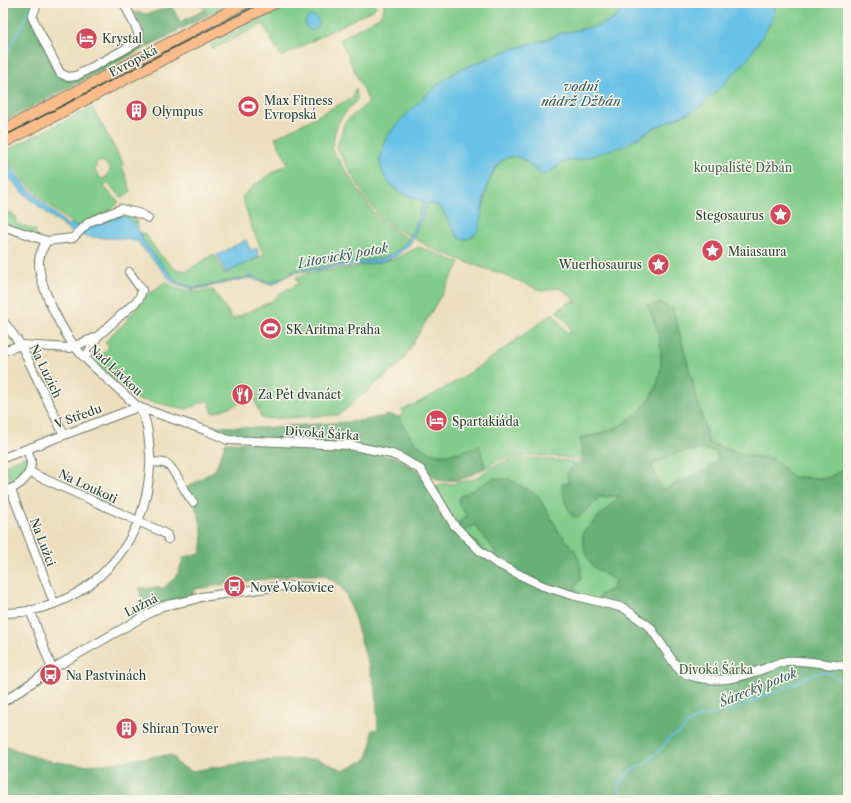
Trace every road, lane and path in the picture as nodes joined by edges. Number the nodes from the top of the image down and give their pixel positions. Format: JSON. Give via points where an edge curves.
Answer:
{"nodes":[{"id":1,"x":124,"y":3,"type":"edge"},
{"id":2,"x":245,"y":3,"type":"edge"},
{"id":3,"x":275,"y":3,"type":"edge"},
{"id":4,"x":37,"y":4,"type":"dead end"},
{"id":5,"x":3,"y":130,"type":"edge"},
{"id":6,"x":3,"y":143,"type":"edge"},
{"id":7,"x":148,"y":218,"type":"dead end"},
{"id":8,"x":3,"y":226,"type":"edge"},
{"id":9,"x":47,"y":241,"type":"junction"},
{"id":10,"x":129,"y":272,"type":"dead end"},
{"id":11,"x":3,"y":321,"type":"edge"},
{"id":12,"x":97,"y":338,"type":"junction"},
{"id":13,"x":21,"y":346,"type":"junction"},
{"id":14,"x":75,"y":347,"type":"junction"},
{"id":15,"x":3,"y":351,"type":"edge"},
{"id":16,"x":85,"y":358,"type":"junction"},
{"id":17,"x":138,"y":407,"type":"junction"},
{"id":18,"x":64,"y":435,"type":"junction"},
{"id":19,"x":27,"y":449,"type":"junction"},
{"id":20,"x":3,"y":458,"type":"edge"},
{"id":21,"x":151,"y":462,"type":"junction"},
{"id":22,"x":29,"y":472,"type":"junction"},
{"id":23,"x":7,"y":490,"type":"edge"},
{"id":24,"x":193,"y":502,"type":"dead end"},
{"id":25,"x":138,"y":522,"type":"junction"},
{"id":26,"x":168,"y":539,"type":"dead end"},
{"id":27,"x":310,"y":587,"type":"dead end"},
{"id":28,"x":54,"y":603,"type":"junction"},
{"id":29,"x":30,"y":610,"type":"junction"},
{"id":30,"x":3,"y":613,"type":"edge"},
{"id":31,"x":848,"y":666,"type":"edge"},
{"id":32,"x":52,"y":669,"type":"junction"},
{"id":33,"x":3,"y":702,"type":"edge"}],
"edges":[{"from":1,"to":4,"type":"street","via":[[138,32],[139,38],[136,43],[68,78],[60,73],[32,17]]},
{"from":2,"to":5,"type":"main road","name":"Evropská"},
{"from":3,"to":6,"type":"main road","name":"Evropská"},
{"from":7,"to":9,"type":"street","via":[[121,209],[89,222],[73,238]]},
{"from":8,"to":9,"type":"street"},
{"from":9,"to":14,"type":"street","name":"Nad Lávkou","via":[[39,260],[41,275],[53,311]]},
{"from":10,"to":12,"type":"street","via":[[141,287],[142,294]]},
{"from":11,"to":13,"type":"street","name":"Na Luzích"},
{"from":12,"to":14,"type":"street"},
{"from":12,"to":16,"type":"street"},
{"from":13,"to":14,"type":"street"},
{"from":13,"to":15,"type":"street"},
{"from":13,"to":18,"type":"street","name":"Na Luzích"},
{"from":14,"to":16,"type":"street","name":"Nad Lávkou"},
{"from":16,"to":17,"type":"street","name":"Nad Lávkou"},
{"from":17,"to":18,"type":"street","name":"V Středu"},
{"from":17,"to":21,"type":"street","via":[[145,419]]},
{"from":17,"to":31,"type":"street","name":"Divoká Šárka","via":[[228,440],[349,445],[392,454],[403,459],[421,470],[454,524],[479,550],[496,563],[543,586],[624,608],[650,627],[676,666],[688,676],[715,680],[736,678],[784,661],[803,660]]},
{"from":18,"to":19,"type":"street","name":"V Středu"},
{"from":19,"to":20,"type":"street","name":"V Středu"},
{"from":19,"to":22,"type":"street"},
{"from":21,"to":24,"type":"street","via":[[161,462],[169,466]]},
{"from":21,"to":25,"type":"street","via":[[146,496]]},
{"from":22,"to":23,"type":"street","via":[[21,482]]},
{"from":22,"to":25,"type":"street","name":"Na Loukoti"},
{"from":23,"to":28,"type":"street","name":"Na Lužci"},
{"from":25,"to":26,"type":"street","name":"Na Loukoti","via":[[160,531],[167,535]]},
{"from":25,"to":28,"type":"street","via":[[128,544],[98,578],[77,593]]},
{"from":27,"to":32,"type":"street","name":"Lužná","via":[[282,586],[200,597],[162,606]]},
{"from":28,"to":29,"type":"street"},
{"from":29,"to":30,"type":"street"},
{"from":29,"to":32,"type":"street"},
{"from":32,"to":33,"type":"street","name":"Lužná"}]}
